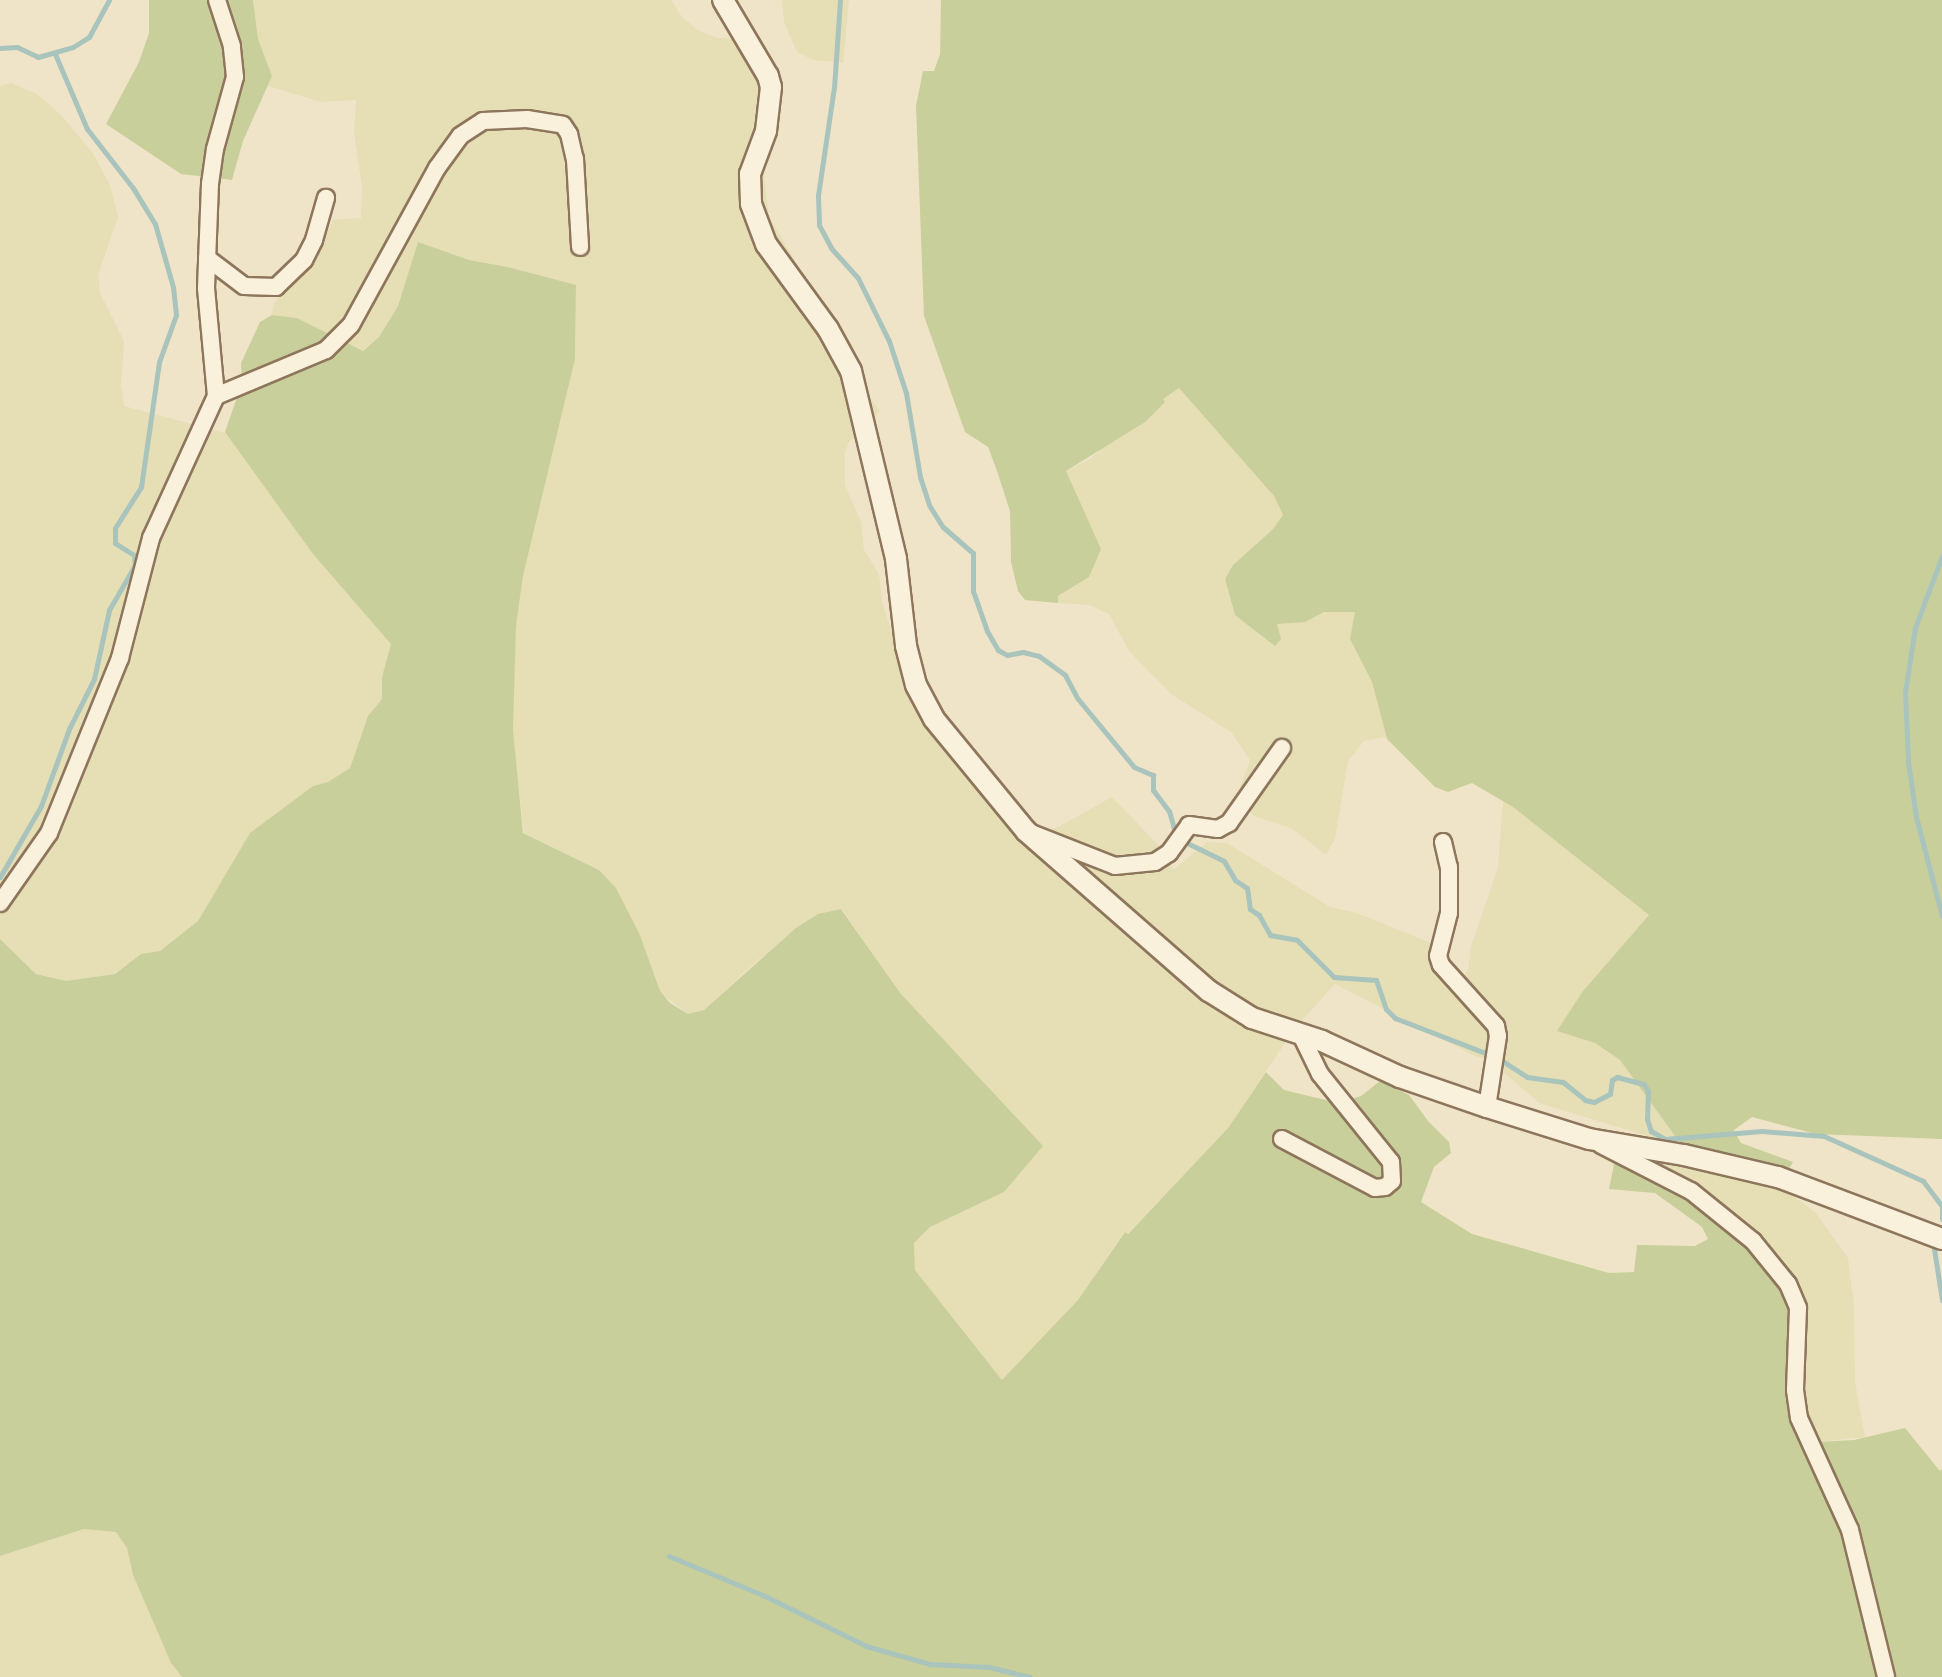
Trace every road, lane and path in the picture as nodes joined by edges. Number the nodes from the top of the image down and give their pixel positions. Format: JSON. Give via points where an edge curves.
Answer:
{"nodes":[{"id":1,"x":217,"y":0,"type":"edge"},
{"id":2,"x":723,"y":0,"type":"edge"},
{"id":3,"x":326,"y":198,"type":"dead end"},
{"id":4,"x":580,"y":247,"type":"dead end"},
{"id":5,"x":207,"y":258,"type":"junction"},
{"id":6,"x":216,"y":396,"type":"junction"},
{"id":7,"x":1282,"y":748,"type":"dead end"},
{"id":8,"x":1026,"y":831,"type":"junction"},
{"id":9,"x":1443,"y":842,"type":"dead end"},
{"id":10,"x":0,"y":903,"type":"edge"},
{"id":11,"x":1301,"y":1035,"type":"junction"},
{"id":12,"x":1487,"y":1107,"type":"junction"},
{"id":13,"x":1282,"y":1139,"type":"dead end"},
{"id":14,"x":1589,"y":1139,"type":"junction"},
{"id":15,"x":1942,"y":1239,"type":"edge"},
{"id":16,"x":1886,"y":1677,"type":"edge"}],
"edges":[{"from":1,"to":5,"type":"street","via":[[232,46],[235,77],[215,149]]},
{"from":2,"to":8,"type":"street","via":[[771,87],[766,131],[750,174],[751,204],[766,244],[828,329],[851,371],[896,559],[916,685],[934,719]]},
{"from":3,"to":5,"type":"street","via":[[304,260],[276,287],[244,286]]},
{"from":4,"to":6,"type":"street","via":[[575,159],[563,125],[527,119],[483,121],[460,136],[437,168],[351,325],[326,350]]},
{"from":5,"to":6,"type":"street"},
{"from":6,"to":10,"type":"street","via":[[151,538],[115,671],[49,833]]},
{"from":7,"to":8,"type":"street","via":[[1229,823],[1218,829],[1189,825],[1169,853],[1155,862],[1115,866]]},
{"from":8,"to":11,"type":"street","via":[[1230,1007]]},
{"from":9,"to":12,"type":"street","via":[[1450,901],[1438,956],[1496,1026]]},
{"from":11,"to":12,"type":"street"},
{"from":11,"to":13,"type":"street","via":[[1320,1074],[1391,1162],[1392,1181],[1375,1188]]},
{"from":12,"to":14,"type":"street"},
{"from":14,"to":15,"type":"street","via":[[1778,1177]]},
{"from":14,"to":16,"type":"street","via":[[1691,1191],[1753,1241],[1788,1284],[1798,1308],[1799,1418],[1850,1530]]}]}
